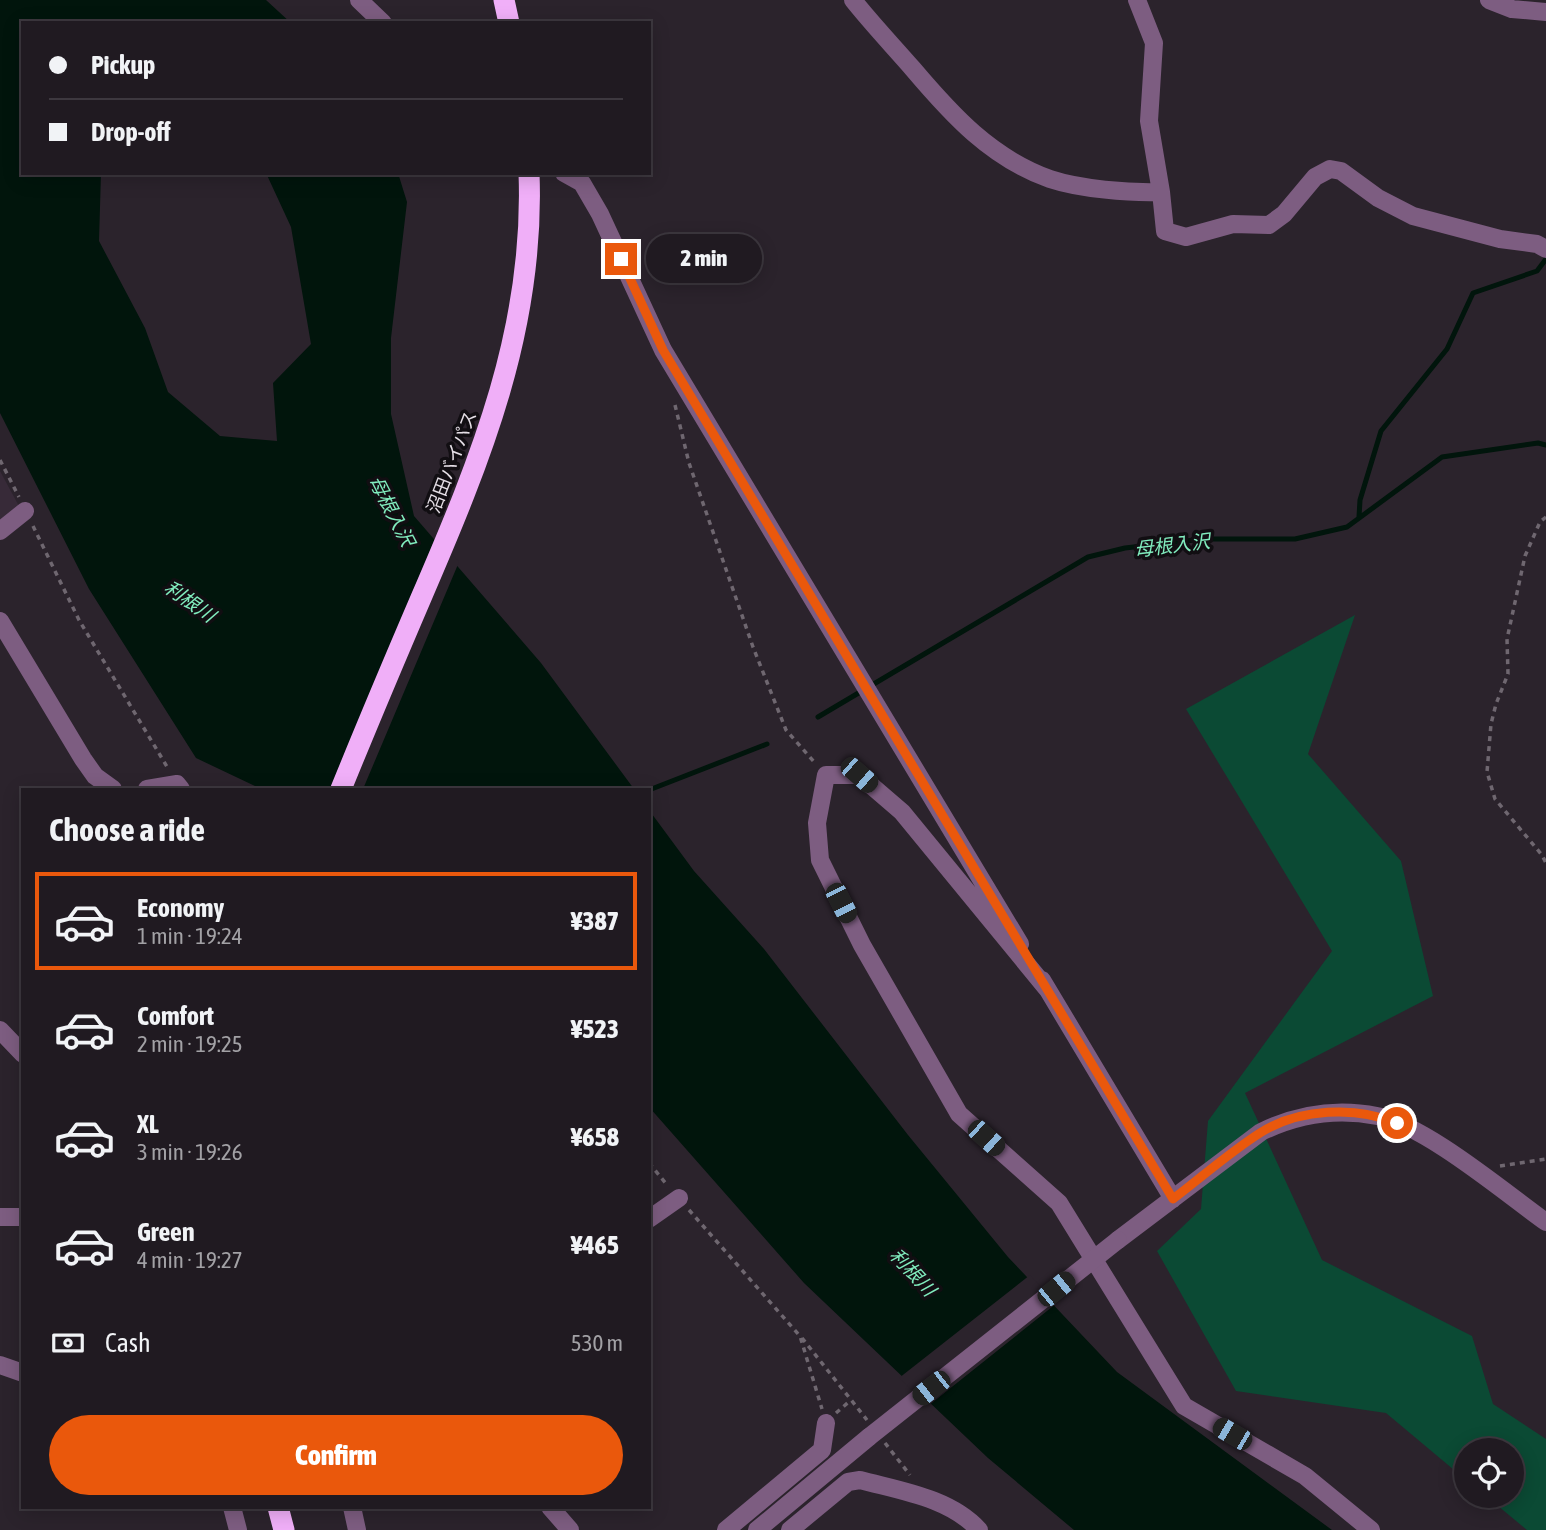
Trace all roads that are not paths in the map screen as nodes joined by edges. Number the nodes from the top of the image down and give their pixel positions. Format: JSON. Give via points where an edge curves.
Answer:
{"nodes":[{"id":1,"x":359,"y":0,"type":"edge"},
{"id":2,"x":504,"y":0,"type":"edge"},
{"id":3,"x":853,"y":0,"type":"edge"},
{"id":4,"x":1137,"y":0,"type":"edge"},
{"id":5,"x":1489,"y":0,"type":"edge"},
{"id":6,"x":1546,"y":12,"type":"edge"},
{"id":7,"x":381,"y":21,"type":"edge"},
{"id":8,"x":509,"y":21,"type":"edge"},
{"id":9,"x":529,"y":175,"type":"edge"},
{"id":10,"x":568,"y":175,"type":"edge"},
{"id":11,"x":1161,"y":192,"type":"junction"},
{"id":12,"x":1546,"y":249,"type":"edge"},
{"id":13,"x":25,"y":511,"type":"road end"},
{"id":14,"x":0,"y":531,"type":"edge"},
{"id":15,"x":0,"y":621,"type":"edge"},
{"id":16,"x":112,"y":788,"type":"edge"},
{"id":17,"x":341,"y":788,"type":"edge"},
{"id":18,"x":1048,"y":990,"type":"junction"},
{"id":19,"x":0,"y":1030,"type":"edge"},
{"id":20,"x":21,"y":1052,"type":"edge"},
{"id":21,"x":679,"y":1198,"type":"road end"},
{"id":22,"x":1173,"y":1199,"type":"junction"},
{"id":23,"x":0,"y":1217,"type":"edge"},
{"id":24,"x":21,"y":1217,"type":"edge"},
{"id":25,"x":651,"y":1218,"type":"edge"},
{"id":26,"x":1546,"y":1222,"type":"edge"},
{"id":27,"x":0,"y":1365,"type":"edge"},
{"id":28,"x":21,"y":1372,"type":"edge"},
{"id":29,"x":826,"y":1423,"type":"road end"},
{"id":30,"x":233,"y":1509,"type":"edge"},
{"id":31,"x":279,"y":1509,"type":"edge"},
{"id":32,"x":352,"y":1509,"type":"edge"},
{"id":33,"x":552,"y":1509,"type":"edge"},
{"id":34,"x":238,"y":1530,"type":"edge"},
{"id":35,"x":284,"y":1530,"type":"edge"},
{"id":36,"x":357,"y":1530,"type":"edge"},
{"id":37,"x":570,"y":1530,"type":"edge"},
{"id":38,"x":726,"y":1530,"type":"edge"},
{"id":39,"x":757,"y":1530,"type":"edge"},
{"id":40,"x":790,"y":1530,"type":"edge"},
{"id":41,"x":979,"y":1530,"type":"edge"},
{"id":42,"x":1371,"y":1530,"type":"edge"}],
"edges":[{"from":1,"to":7,"type":"street"},
{"from":2,"to":8,"type":"highway"},
{"from":3,"to":11,"type":"street","via":[[946,107],[981,141],[1014,163],[1052,180],[1126,192]]},
{"from":4,"to":11,"type":"street","via":[[1154,43],[1149,121]]},
{"from":5,"to":6,"type":"street","via":[[1512,9]]},
{"from":9,"to":17,"type":"highway","name":"沼田バイパス","via":[[523,275],[499,400],[467,491]]},
{"from":10,"to":18,"type":"street","via":[[582,183],[663,350]]},
{"from":11,"to":12,"type":"street","via":[[1165,231],[1186,237],[1233,224],[1269,225],[1284,215],[1315,177],[1330,169],[1341,171],[1413,216]]},
{"from":13,"to":14,"type":"street"},
{"from":15,"to":16,"type":"street","via":[[83,760]]},
{"from":18,"to":22,"type":"street"},
{"from":18,"to":42,"type":"street","via":[[902,812],[859,775],[826,775],[817,823],[820,860],[862,945],[959,1114],[1059,1203],[1184,1406],[1305,1476]]},
{"from":19,"to":20,"type":"street"},
{"from":21,"to":25,"type":"street"},
{"from":22,"to":26,"type":"street","via":[[1262,1132],[1286,1120],[1346,1112],[1379,1116],[1415,1130]]},
{"from":22,"to":39,"type":"street","bridge":true},
{"from":23,"to":24,"type":"street"},
{"from":27,"to":28,"type":"street"},
{"from":29,"to":38,"type":"street","via":[[825,1453]]},
{"from":30,"to":34,"type":"street"},
{"from":31,"to":35,"type":"highway"},
{"from":32,"to":36,"type":"street"},
{"from":33,"to":37,"type":"street"},
{"from":40,"to":41,"type":"street","via":[[847,1481],[860,1480],[932,1499]]}]}
